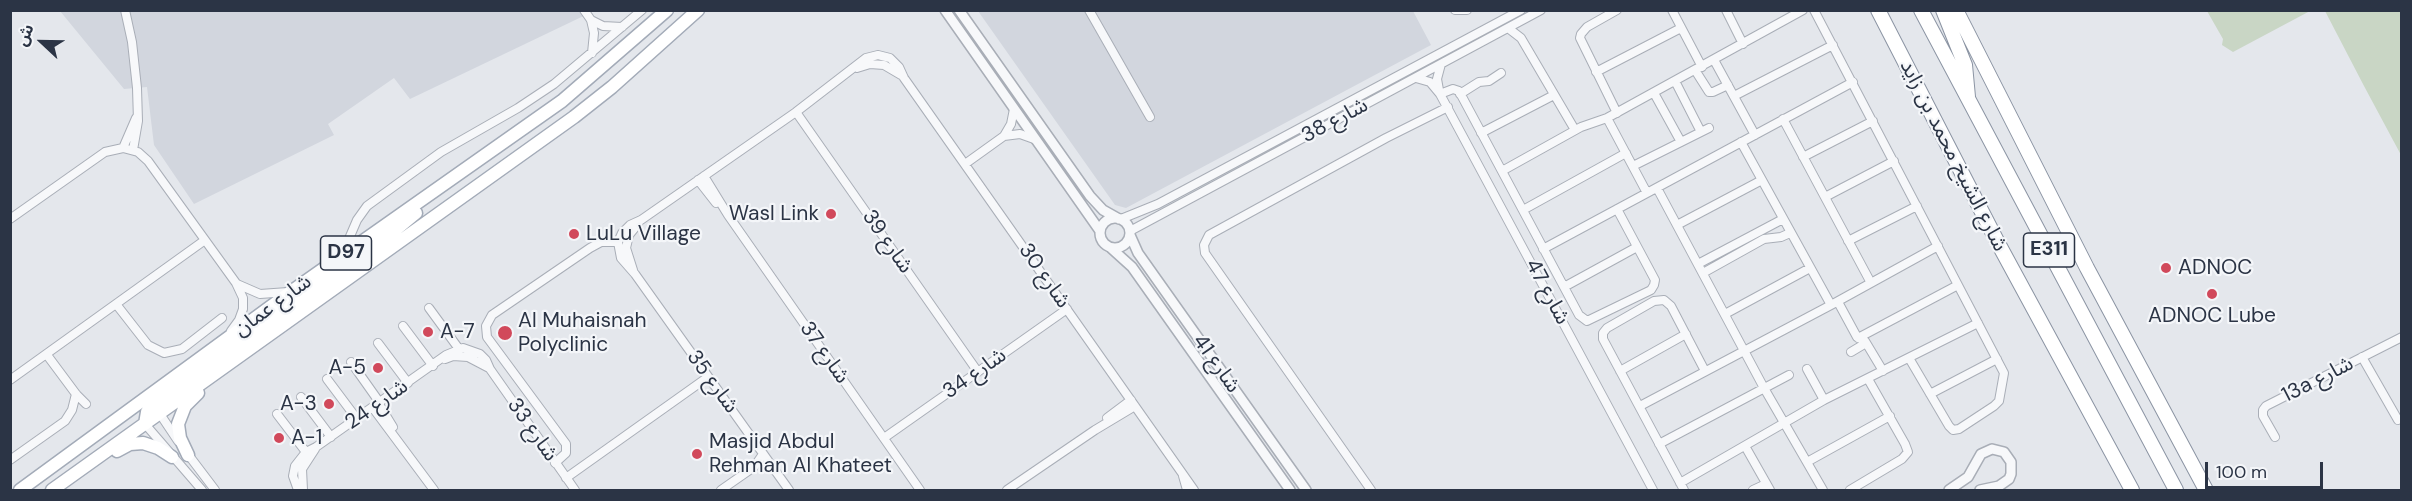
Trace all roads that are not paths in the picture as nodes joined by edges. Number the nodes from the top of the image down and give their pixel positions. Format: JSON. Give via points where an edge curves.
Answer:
{"nodes":[{"id":1,"x":125,"y":10,"type":"edge"},
{"id":2,"x":584,"y":10,"type":"edge"},
{"id":3,"x":642,"y":10,"type":"edge"},
{"id":4,"x":667,"y":10,"type":"edge"},
{"id":5,"x":698,"y":10,"type":"edge"},
{"id":6,"x":945,"y":10,"type":"edge"},
{"id":7,"x":959,"y":10,"type":"edge"},
{"id":8,"x":1089,"y":10,"type":"edge"},
{"id":9,"x":1455,"y":10,"type":"edge"},
{"id":10,"x":1467,"y":10,"type":"edge"},
{"id":11,"x":1521,"y":10,"type":"edge"},
{"id":12,"x":1541,"y":10,"type":"edge"},
{"id":13,"x":1617,"y":10,"type":"edge"},
{"id":14,"x":1672,"y":10,"type":"edge"},
{"id":15,"x":1726,"y":10,"type":"edge"},
{"id":16,"x":1803,"y":10,"type":"edge"},
{"id":17,"x":1814,"y":10,"type":"edge"},
{"id":18,"x":1921,"y":10,"type":"edge"},
{"id":19,"x":1942,"y":10,"type":"edge"},
{"id":20,"x":1956,"y":10,"type":"edge"},
{"id":21,"x":1879,"y":13,"type":"edge"},
{"id":22,"x":591,"y":20,"type":"junction"},
{"id":23,"x":1521,"y":21,"type":"junction"},
{"id":24,"x":622,"y":27,"type":"junction"},
{"id":25,"x":1508,"y":28,"type":"junction"},
{"id":26,"x":1681,"y":28,"type":"junction"},
{"id":27,"x":1521,"y":38,"type":"junction"},
{"id":28,"x":1743,"y":44,"type":"junction"},
{"id":29,"x":1833,"y":45,"type":"junction"},
{"id":30,"x":592,"y":53,"type":"junction"},
{"id":31,"x":1714,"y":60,"type":"junction"},
{"id":32,"x":1441,"y":64,"type":"junction"},
{"id":33,"x":1698,"y":68,"type":"junction"},
{"id":34,"x":1596,"y":72,"type":"junction"},
{"id":35,"x":1501,"y":73,"type":"dead end"},
{"id":36,"x":1416,"y":78,"type":"junction"},
{"id":37,"x":1675,"y":81,"type":"junction"},
{"id":38,"x":1853,"y":82,"type":"junction"},
{"id":39,"x":1728,"y":85,"type":"junction"},
{"id":40,"x":1654,"y":93,"type":"junction"},
{"id":41,"x":1440,"y":94,"type":"junction"},
{"id":42,"x":1460,"y":94,"type":"junction"},
{"id":43,"x":1554,"y":95,"type":"junction"},
{"id":44,"x":1734,"y":96,"type":"junction"},
{"id":45,"x":1968,"y":99,"type":"junction"},
{"id":46,"x":1448,"y":107,"type":"junction"},
{"id":47,"x":1014,"y":109,"type":"junction"},
{"id":48,"x":796,"y":112,"type":"junction"},
{"id":49,"x":1617,"y":113,"type":"junction"},
{"id":50,"x":138,"y":114,"type":"junction"},
{"id":51,"x":1150,"y":117,"type":"dead end"},
{"id":52,"x":1607,"y":118,"type":"junction"},
{"id":53,"x":1783,"y":119,"type":"junction"},
{"id":54,"x":1873,"y":121,"type":"junction"},
{"id":55,"x":1575,"y":130,"type":"junction"},
{"id":56,"x":1481,"y":133,"type":"junction"},
{"id":57,"x":1755,"y":135,"type":"junction"},
{"id":58,"x":1005,"y":136,"type":"junction"},
{"id":59,"x":1034,"y":139,"type":"junction"},
{"id":60,"x":1681,"y":142,"type":"junction"},
{"id":61,"x":1741,"y":142,"type":"junction"},
{"id":62,"x":123,"y":148,"type":"junction"},
{"id":63,"x":134,"y":150,"type":"junction"},
{"id":64,"x":1626,"y":153,"type":"junction"},
{"id":65,"x":1803,"y":157,"type":"junction"},
{"id":66,"x":1894,"y":161,"type":"junction"},
{"id":67,"x":965,"y":164,"type":"junction"},
{"id":68,"x":1633,"y":166,"type":"junction"},
{"id":69,"x":1502,"y":171,"type":"junction"},
{"id":70,"x":701,"y":178,"type":"junction"},
{"id":71,"x":1762,"y":180,"type":"junction"},
{"id":72,"x":447,"y":182,"type":"junction"},
{"id":73,"x":1657,"y":188,"type":"junction"},
{"id":74,"x":1647,"y":193,"type":"junction"},
{"id":75,"x":1825,"y":197,"type":"junction"},
{"id":76,"x":1917,"y":206,"type":"junction"},
{"id":77,"x":1617,"y":209,"type":"junction"},
{"id":78,"x":1523,"y":210,"type":"junction"},
{"id":79,"x":10,"y":219,"type":"edge"},
{"id":80,"x":1120,"y":219,"type":"junction"},
{"id":81,"x":1783,"y":219,"type":"junction"},
{"id":82,"x":641,"y":220,"type":"junction"},
{"id":83,"x":1677,"y":225,"type":"junction"},
{"id":84,"x":1100,"y":231,"type":"junction"},
{"id":85,"x":1790,"y":232,"type":"junction"},
{"id":86,"x":1130,"y":233,"type":"junction"},
{"id":87,"x":205,"y":240,"type":"junction"},
{"id":88,"x":1848,"y":241,"type":"junction"},
{"id":89,"x":618,"y":242,"type":"junction"},
{"id":90,"x":1938,"y":246,"type":"junction"},
{"id":91,"x":1638,"y":247,"type":"junction"},
{"id":92,"x":1111,"y":248,"type":"junction"},
{"id":93,"x":1543,"y":249,"type":"junction"},
{"id":94,"x":341,"y":257,"type":"junction"},
{"id":95,"x":1698,"y":264,"type":"junction"},
{"id":96,"x":1810,"y":268,"type":"junction"},
{"id":97,"x":1703,"y":273,"type":"junction"},
{"id":98,"x":635,"y":274,"type":"junction"},
{"id":99,"x":236,"y":283,"type":"junction"},
{"id":100,"x":1871,"y":283,"type":"junction"},
{"id":101,"x":1958,"y":285,"type":"junction"},
{"id":102,"x":1564,"y":287,"type":"junction"},
{"id":103,"x":292,"y":291,"type":"junction"},
{"id":104,"x":116,"y":304,"type":"junction"},
{"id":105,"x":1834,"y":304,"type":"junction"},
{"id":106,"x":429,"y":308,"type":"dead end"},
{"id":107,"x":1067,"y":309,"type":"junction"},
{"id":108,"x":1725,"y":314,"type":"junction"},
{"id":109,"x":222,"y":318,"type":"dead end"},
{"id":110,"x":1978,"y":323,"type":"junction"},
{"id":111,"x":403,"y":326,"type":"dead end"},
{"id":112,"x":1686,"y":334,"type":"junction"},
{"id":113,"x":2402,"y":337,"type":"edge"},
{"id":114,"x":1858,"y":338,"type":"junction"},
{"id":115,"x":378,"y":343,"type":"dead end"},
{"id":116,"x":1866,"y":343,"type":"junction"},
{"id":117,"x":222,"y":344,"type":"junction"},
{"id":118,"x":459,"y":349,"type":"junction"},
{"id":119,"x":1745,"y":350,"type":"junction"},
{"id":120,"x":1851,"y":352,"type":"dead end"},
{"id":121,"x":47,"y":354,"type":"junction"},
{"id":122,"x":2362,"y":357,"type":"junction"},
{"id":123,"x":1909,"y":358,"type":"junction"},
{"id":124,"x":1997,"y":359,"type":"junction"},
{"id":125,"x":232,"y":360,"type":"junction"},
{"id":126,"x":351,"y":362,"type":"dead end"},
{"id":127,"x":435,"y":364,"type":"junction"},
{"id":128,"x":490,"y":369,"type":"junction"},
{"id":129,"x":1807,"y":369,"type":"dead end"},
{"id":130,"x":1620,"y":371,"type":"junction"},
{"id":131,"x":1705,"y":371,"type":"junction"},
{"id":132,"x":1883,"y":371,"type":"junction"},
{"id":133,"x":978,"y":372,"type":"junction"},
{"id":134,"x":1789,"y":375,"type":"dead end"},
{"id":135,"x":708,"y":377,"type":"junction"},
{"id":136,"x":327,"y":379,"type":"dead end"},
{"id":137,"x":1868,"y":379,"type":"junction"},
{"id":138,"x":10,"y":380,"type":"edge"},
{"id":139,"x":408,"y":383,"type":"junction"},
{"id":140,"x":1764,"y":388,"type":"junction"},
{"id":141,"x":76,"y":394,"type":"junction"},
{"id":142,"x":1930,"y":394,"type":"junction"},
{"id":143,"x":302,"y":397,"type":"dead end"},
{"id":144,"x":1824,"y":400,"type":"junction"},
{"id":145,"x":1133,"y":403,"type":"junction"},
{"id":146,"x":86,"y":404,"type":"dead end"},
{"id":147,"x":153,"y":405,"type":"junction"},
{"id":148,"x":377,"y":405,"type":"junction"},
{"id":149,"x":1640,"y":406,"type":"junction"},
{"id":150,"x":277,"y":414,"type":"dead end"},
{"id":151,"x":1890,"y":416,"type":"junction"},
{"id":152,"x":357,"y":419,"type":"junction"},
{"id":153,"x":2398,"y":420,"type":"dead end"},
{"id":154,"x":1784,"y":423,"type":"junction"},
{"id":155,"x":145,"y":424,"type":"junction"},
{"id":156,"x":331,"y":437,"type":"junction"},
{"id":157,"x":2275,"y":437,"type":"dead end"},
{"id":158,"x":884,"y":438,"type":"junction"},
{"id":159,"x":1659,"y":444,"type":"junction"},
{"id":160,"x":1745,"y":446,"type":"junction"},
{"id":161,"x":316,"y":447,"type":"junction"},
{"id":162,"x":306,"y":452,"type":"junction"},
{"id":163,"x":763,"y":454,"type":"junction"},
{"id":164,"x":188,"y":455,"type":"junction"},
{"id":165,"x":172,"y":457,"type":"junction"},
{"id":166,"x":10,"y":460,"type":"edge"},
{"id":167,"x":1807,"y":462,"type":"junction"},
{"id":168,"x":555,"y":463,"type":"junction"},
{"id":169,"x":79,"y":472,"type":"junction"},
{"id":170,"x":1183,"y":474,"type":"junction"},
{"id":171,"x":566,"y":478,"type":"junction"},
{"id":172,"x":1682,"y":487,"type":"edge"},
{"id":173,"x":1768,"y":487,"type":"edge"},
{"id":174,"x":20,"y":490,"type":"edge"},
{"id":175,"x":52,"y":490,"type":"edge"},
{"id":176,"x":202,"y":490,"type":"edge"},
{"id":177,"x":215,"y":490,"type":"edge"},
{"id":178,"x":298,"y":490,"type":"edge"},
{"id":179,"x":303,"y":490,"type":"edge"},
{"id":180,"x":434,"y":490,"type":"edge"},
{"id":181,"x":575,"y":490,"type":"edge"},
{"id":182,"x":721,"y":490,"type":"edge"},
{"id":183,"x":789,"y":490,"type":"edge"},
{"id":184,"x":920,"y":490,"type":"edge"},
{"id":185,"x":1007,"y":490,"type":"edge"},
{"id":186,"x":1187,"y":490,"type":"edge"},
{"id":187,"x":1194,"y":490,"type":"edge"},
{"id":188,"x":1290,"y":490,"type":"edge"},
{"id":189,"x":1306,"y":490,"type":"edge"},
{"id":190,"x":1371,"y":490,"type":"edge"},
{"id":191,"x":1653,"y":490,"type":"edge"},
{"id":192,"x":1753,"y":490,"type":"edge"},
{"id":193,"x":1823,"y":490,"type":"edge"},
{"id":194,"x":1850,"y":490,"type":"edge"},
{"id":195,"x":1949,"y":490,"type":"edge"},
{"id":196,"x":1980,"y":490,"type":"edge"},
{"id":197,"x":2132,"y":490,"type":"edge"},
{"id":198,"x":2176,"y":490,"type":"edge"},
{"id":199,"x":2206,"y":490,"type":"edge"}],
"edges":[{"from":1,"to":50,"type":"street","via":[[134,57]]},
{"from":2,"to":22,"type":"street"},
{"from":3,"to":24,"type":"street"},
{"from":4,"to":72,"type":"main road","name":"شارع عمان","number":"D97","via":[[562,101]]},
{"from":5,"to":125,"type":"main road","name":"شارع عمان","number":"D97","via":[[574,117]]},
{"from":6,"to":47,"type":"street"},
{"from":7,"to":80,"type":"street","via":[[1090,196],[1103,210]]},
{"from":8,"to":51,"type":"street"},
{"from":9,"to":10,"type":"street"},
{"from":11,"to":80,"type":"street","name":"شارع 38","via":[[1148,209]]},
{"from":12,"to":23,"type":"street","name":"شارع 38"},
{"from":13,"to":34,"type":"street","via":[[1581,34]]},
{"from":14,"to":26,"type":"street"},
{"from":15,"to":28,"type":"street"},
{"from":16,"to":28,"type":"street"},
{"from":17,"to":29,"type":"street"},
{"from":18,"to":45,"type":"highway","name":"شارع الشيخ محمد بن زايد","number":"E311"},
{"from":19,"to":45,"type":"highway","via":[[1965,65]]},
{"from":20,"to":199,"type":"highway","via":[[2086,267]]},
{"from":21,"to":197,"type":"highway","name":"شارع الشيخ محمد بن زايد","number":"E311"},
{"from":22,"to":24,"type":"street","via":[[603,26]]},
{"from":22,"to":30,"type":"street"},
{"from":23,"to":25,"type":"street","name":"شارع 38"},
{"from":23,"to":27,"type":"street"},
{"from":24,"to":30,"type":"street"},
{"from":25,"to":27,"type":"street"},
{"from":25,"to":32,"type":"street","name":"شارع 38"},
{"from":26,"to":33,"type":"street"},
{"from":26,"to":34,"type":"street"},
{"from":27,"to":43,"type":"street"},
{"from":28,"to":31,"type":"street"},
{"from":29,"to":38,"type":"street"},
{"from":29,"to":44,"type":"street"},
{"from":30,"to":94,"type":"street","via":[[536,97],[441,152],[367,206]]},
{"from":31,"to":33,"type":"street"},
{"from":31,"to":39,"type":"street"},
{"from":32,"to":36,"type":"street","name":"شارع 38"},
{"from":32,"to":41,"type":"street","via":[[1437,79]]},
{"from":33,"to":37,"type":"street"},
{"from":33,"to":39,"type":"street","via":[[1709,92]]},
{"from":34,"to":49,"type":"street"},
{"from":35,"to":42,"type":"street"},
{"from":36,"to":41,"type":"street","name":"شارع 47","via":[[1430,82]]},
{"from":36,"to":86,"type":"street","name":"شارع 38"},
{"from":37,"to":40,"type":"street"},
{"from":37,"to":60,"type":"street","via":[[1705,130]]},
{"from":38,"to":53,"type":"street"},
{"from":38,"to":54,"type":"street"},
{"from":39,"to":44,"type":"street"},
{"from":40,"to":49,"type":"street"},
{"from":40,"to":60,"type":"street"},
{"from":41,"to":42,"type":"street","via":[[1454,89]]},
{"from":41,"to":46,"type":"street","name":"شارع 47"},
{"from":42,"to":56,"type":"street"},
{"from":43,"to":55,"type":"street"},
{"from":43,"to":56,"type":"street"},
{"from":44,"to":57,"type":"street"},
{"from":45,"to":198,"type":"highway","name":"شارع الشيخ محمد بن زايد","number":"E311"},
{"from":46,"to":190,"type":"street","via":[[1209,235],[1204,245],[1205,253]]},
{"from":46,"to":191,"type":"street","name":"شارع 47"},
{"from":47,"to":58,"type":"street"},
{"from":47,"to":59,"type":"street"},
{"from":48,"to":67,"type":"street","name":"شارع 30","via":[[854,69],[884,64],[904,78]]},
{"from":48,"to":70,"type":"street","name":"شارع 30"},
{"from":48,"to":133,"type":"street","name":"شارع 39"},
{"from":49,"to":52,"type":"street"},
{"from":50,"to":62,"type":"street"},
{"from":50,"to":63,"type":"street"},
{"from":52,"to":55,"type":"street"},
{"from":52,"to":64,"type":"street"},
{"from":53,"to":57,"type":"street"},
{"from":53,"to":65,"type":"street"},
{"from":54,"to":65,"type":"street"},
{"from":54,"to":66,"type":"street"},
{"from":55,"to":69,"type":"street"},
{"from":56,"to":69,"type":"street"},
{"from":57,"to":61,"type":"street"},
{"from":58,"to":59,"type":"street","via":[[1020,134]]},
{"from":58,"to":67,"type":"street"},
{"from":59,"to":84,"type":"street"},
{"from":60,"to":68,"type":"street"},
{"from":61,"to":71,"type":"street"},
{"from":61,"to":73,"type":"street"},
{"from":62,"to":63,"type":"street"},
{"from":62,"to":79,"type":"street","via":[[105,152]]},
{"from":63,"to":87,"type":"street","via":[[148,161]]},
{"from":64,"to":68,"type":"street"},
{"from":64,"to":78,"type":"street"},
{"from":65,"to":75,"type":"street"},
{"from":66,"to":75,"type":"street"},
{"from":66,"to":76,"type":"street"},
{"from":67,"to":107,"type":"street","name":"شارع 30"},
{"from":68,"to":74,"type":"street"},
{"from":69,"to":78,"type":"street"},
{"from":70,"to":82,"type":"street","name":"شارع 30"},
{"from":70,"to":158,"type":"street","name":"شارع 37"},
{"from":71,"to":81,"type":"street"},
{"from":71,"to":83,"type":"street"},
{"from":72,"to":94,"type":"main road","name":"شارع عمان","number":"D97"},
{"from":72,"to":147,"type":"main road","via":[[387,237]]},
{"from":73,"to":74,"type":"street"},
{"from":73,"to":83,"type":"street"},
{"from":74,"to":77,"type":"street"},
{"from":75,"to":88,"type":"street"},
{"from":76,"to":88,"type":"street"},
{"from":76,"to":90,"type":"street"},
{"from":77,"to":91,"type":"street"},
{"from":77,"to":93,"type":"street"},
{"from":78,"to":93,"type":"street"},
{"from":80,"to":84,"type":"street","via":[[1107,220]]},
{"from":80,"to":86,"type":"street"},
{"from":81,"to":85,"type":"street"},
{"from":81,"to":95,"type":"street"},
{"from":82,"to":89,"type":"street","name":"شارع 30","via":[[626,229]]},
{"from":82,"to":98,"type":"street","name":"شارع 30","via":[[627,241],[627,255]]},
{"from":83,"to":95,"type":"street"},
{"from":84,"to":92,"type":"street","via":[[1104,243]]},
{"from":85,"to":96,"type":"street"},
{"from":85,"to":97,"type":"street","via":[[1764,239]]},
{"from":86,"to":92,"type":"street","via":[[1123,246]]},
{"from":86,"to":189,"type":"street","name":"شارع 41","via":[[1138,254]]},
{"from":87,"to":99,"type":"street"},
{"from":87,"to":104,"type":"street"},
{"from":88,"to":100,"type":"street"},
{"from":89,"to":98,"type":"street","via":[[621,258]]},
{"from":89,"to":168,"type":"street","via":[[601,242],[590,248],[492,315],[486,326],[488,337],[566,444],[566,453]]},
{"from":90,"to":100,"type":"street"},
{"from":90,"to":101,"type":"street"},
{"from":91,"to":102,"type":"street"},
{"from":91,"to":102,"type":"street","via":[[1655,280],[1651,290],[1587,321],[1581,318]]},
{"from":92,"to":188,"type":"street","name":"شارع 41","via":[[1132,267]]},
{"from":93,"to":102,"type":"street"},
{"from":94,"to":103,"type":"main road","name":"شارع عمان","number":"D97"},
{"from":95,"to":97,"type":"street"},
{"from":96,"to":105,"type":"street"},
{"from":96,"to":108,"type":"street"},
{"from":97,"to":108,"type":"street"},
{"from":98,"to":135,"type":"street","name":"شارع 35"},
{"from":99,"to":103,"type":"street","via":[[260,294]]},
{"from":99,"to":117,"type":"street","via":[[243,298],[242,315]]},
{"from":100,"to":105,"type":"street"},
{"from":101,"to":110,"type":"street"},
{"from":101,"to":114,"type":"street"},
{"from":103,"to":117,"type":"main road","name":"شارع عمان","number":"D97"},
{"from":104,"to":109,"type":"street","via":[[148,345],[164,353],[182,349]]},
{"from":104,"to":121,"type":"street"},
{"from":105,"to":114,"type":"street"},
{"from":105,"to":119,"type":"street"},
{"from":106,"to":118,"type":"street"},
{"from":107,"to":133,"type":"street","name":"شارع 34"},
{"from":107,"to":145,"type":"street","name":"شارع 30"},
{"from":108,"to":119,"type":"street"},
{"from":110,"to":123,"type":"street"},
{"from":110,"to":124,"type":"street"},
{"from":111,"to":127,"type":"street"},
{"from":112,"to":130,"type":"street"},
{"from":112,"to":130,"type":"street","via":[[1668,302],[1659,299],[1645,306],[1603,333]]},
{"from":112,"to":131,"type":"street"},
{"from":113,"to":122,"type":"street","name":"13a شارع"},
{"from":114,"to":116,"type":"street"},
{"from":115,"to":139,"type":"street"},
{"from":116,"to":120,"type":"street"},
{"from":116,"to":132,"type":"street"},
{"from":117,"to":147,"type":"main road","name":"شارع عمان","number":"D97"},
{"from":118,"to":127,"type":"street"},
{"from":118,"to":128,"type":"street","name":"شارع 33","via":[[472,349],[480,354]]},
{"from":119,"to":131,"type":"street"},
{"from":119,"to":140,"type":"street"},
{"from":121,"to":138,"type":"street"},
{"from":121,"to":141,"type":"street"},
{"from":122,"to":153,"type":"street"},
{"from":122,"to":157,"type":"street","name":"13a شارع","via":[[2264,408],[2263,416]]},
{"from":123,"to":132,"type":"street"},
{"from":123,"to":142,"type":"street"},
{"from":124,"to":142,"type":"street"},
{"from":124,"to":142,"type":"street","via":[[2005,376],[1999,400],[1959,429],[1951,428]]},
{"from":125,"to":147,"type":"main road","name":"شارع عمان","number":"D97"},
{"from":125,"to":164,"type":"main road","via":[[182,411],[178,431]]},
{"from":126,"to":148,"type":"street"},
{"from":127,"to":128,"type":"street","via":[[461,356],[476,359]]},
{"from":127,"to":139,"type":"street","name":"شارع 24"},
{"from":128,"to":168,"type":"street","name":"شارع 33"},
{"from":129,"to":144,"type":"street"},
{"from":130,"to":149,"type":"street"},
{"from":131,"to":149,"type":"street"},
{"from":132,"to":137,"type":"street"},
{"from":133,"to":158,"type":"street","name":"شارع 34"},
{"from":134,"to":140,"type":"street"},
{"from":135,"to":163,"type":"street","name":"شارع 35"},
{"from":135,"to":171,"type":"street"},
{"from":136,"to":152,"type":"street"},
{"from":137,"to":144,"type":"street"},
{"from":137,"to":151,"type":"street"},
{"from":139,"to":148,"type":"street","name":"شارع 24"},
{"from":140,"to":154,"type":"street"},
{"from":140,"to":159,"type":"street"},
{"from":141,"to":146,"type":"street"},
{"from":141,"to":166,"type":"street","via":[[65,421]]},
{"from":143,"to":156,"type":"street"},
{"from":144,"to":154,"type":"street"},
{"from":145,"to":170,"type":"street","name":"شارع 30"},
{"from":145,"to":185,"type":"street"},
{"from":147,"to":155,"type":"main road"},
{"from":147,"to":164,"type":"street"},
{"from":147,"to":174,"type":"main road","name":"شارع عمان","number":"D97"},
{"from":148,"to":152,"type":"street","name":"شارع 24"},
{"from":148,"to":180,"type":"street"},
{"from":149,"to":159,"type":"street"},
{"from":150,"to":162,"type":"street"},
{"from":151,"to":167,"type":"street"},
{"from":151,"to":194,"type":"street","via":[[1908,448],[1906,456]]},
{"from":152,"to":156,"type":"street","name":"شارع 24"},
{"from":154,"to":160,"type":"street"},
{"from":154,"to":167,"type":"street"},
{"from":155,"to":165,"type":"street"},
{"from":155,"to":169,"type":"main road"},
{"from":156,"to":161,"type":"street","name":"شارع 24"},
{"from":158,"to":184,"type":"street","name":"شارع 37"},
{"from":159,"to":172,"type":"street"},
{"from":160,"to":172,"type":"street"},
{"from":160,"to":173,"type":"street"},
{"from":161,"to":162,"type":"street","name":"شارع 24"},
{"from":161,"to":179,"type":"street","name":"شارع 24","via":[[302,469]]},
{"from":162,"to":178,"type":"street","via":[[295,466],[293,476]]},
{"from":163,"to":182,"type":"street","via":[[754,467]]},
{"from":163,"to":183,"type":"street","name":"شارع 35"},
{"from":164,"to":177,"type":"street"},
{"from":165,"to":169,"type":"main road","via":[[153,446],[136,443]]},
{"from":165,"to":176,"type":"street"},
{"from":167,"to":193,"type":"street"},
{"from":168,"to":171,"type":"street","name":"شارع 33"},
{"from":169,"to":175,"type":"main road"},
{"from":170,"to":186,"type":"street","name":"شارع 30"},
{"from":170,"to":187,"type":"street","name":"شارع 30"},
{"from":171,"to":181,"type":"street","name":"شارع 33"},
{"from":173,"to":192,"type":"street"},
{"from":195,"to":196,"type":"street","via":[[1968,477],[1981,454],[1992,449],[2004,452],[2012,468],[2009,479]]}]}
